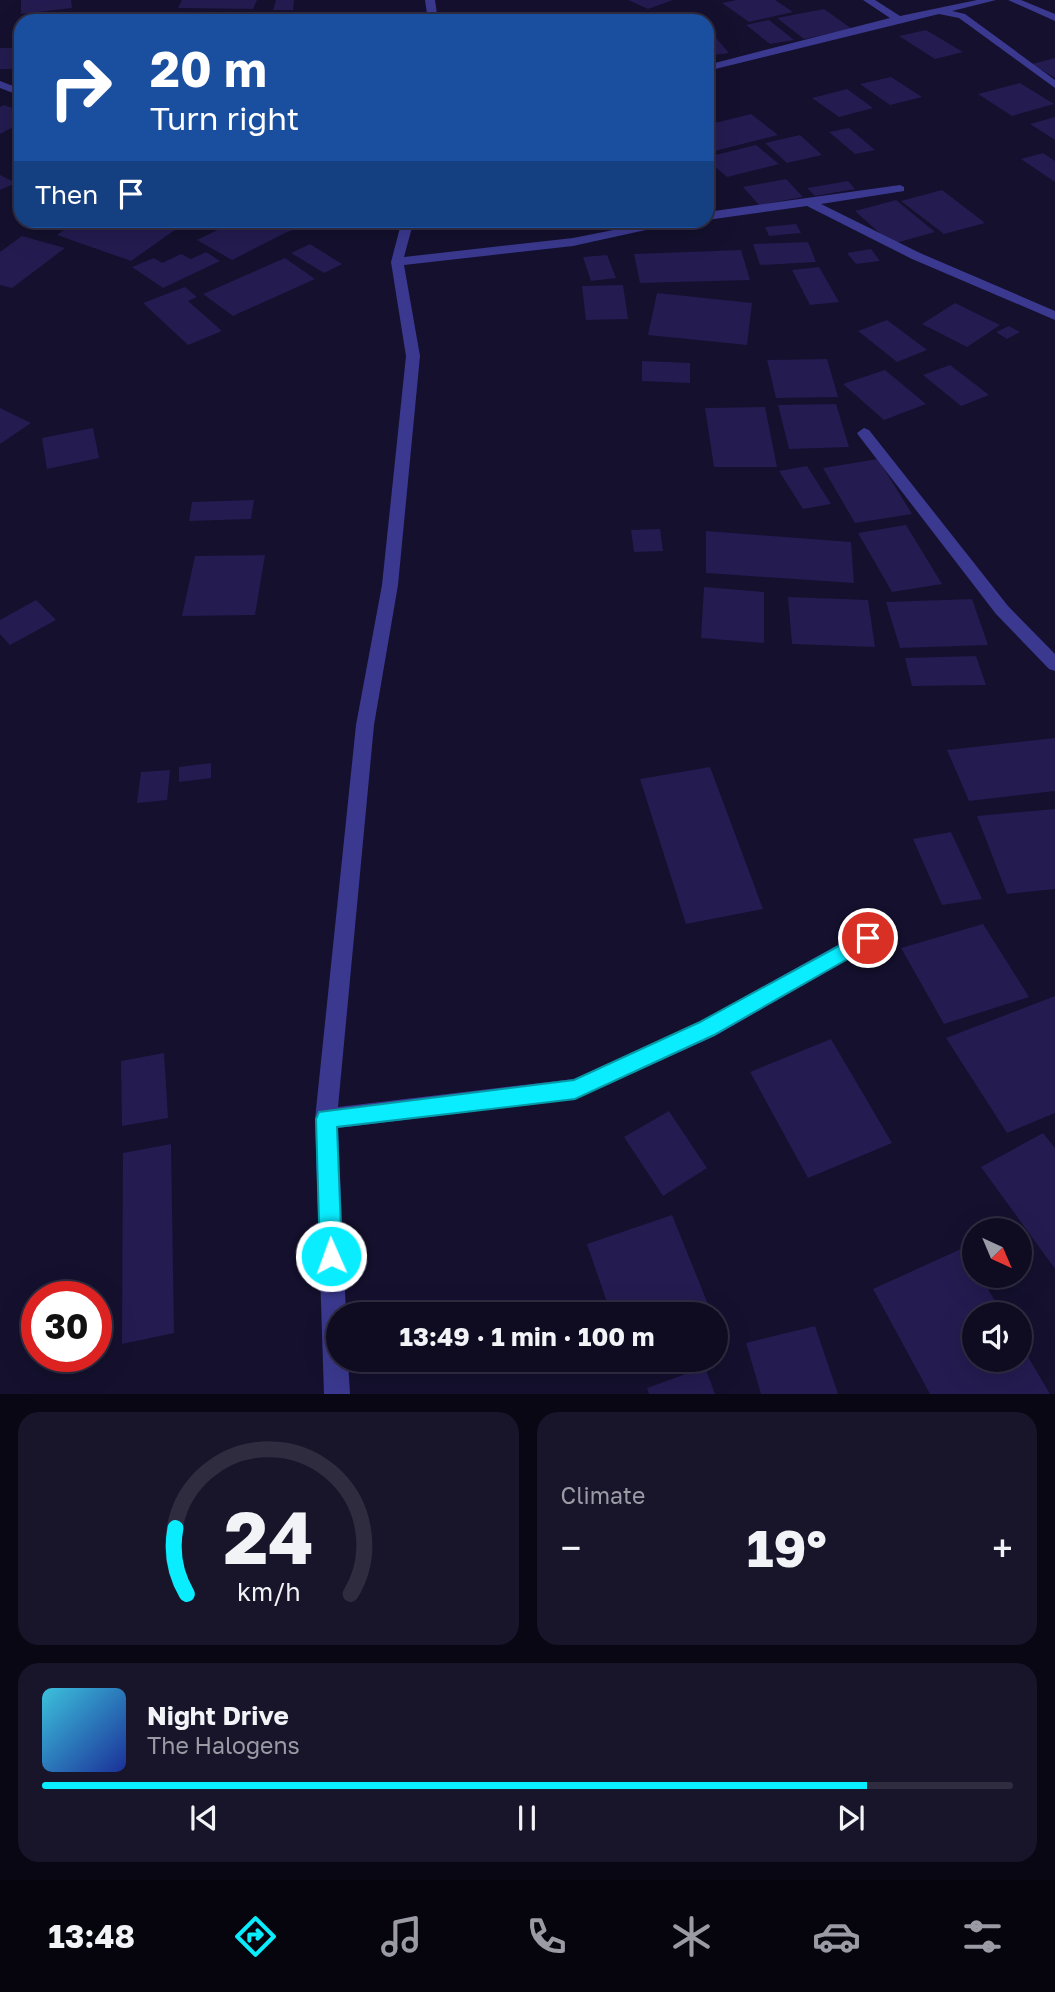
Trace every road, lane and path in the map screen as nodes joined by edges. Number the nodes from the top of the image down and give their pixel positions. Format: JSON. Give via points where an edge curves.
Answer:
{"nodes":[{"id":1,"x":868,"y":0,"type":"edge"},
{"id":2,"x":991,"y":0,"type":"edge"},
{"id":3,"x":1013,"y":0,"type":"edge"},
{"id":4,"x":939,"y":11,"type":"junction"},
{"id":5,"x":1055,"y":18,"type":"edge"},
{"id":6,"x":898,"y":19,"type":"junction"},
{"id":7,"x":714,"y":66,"type":"edge"},
{"id":8,"x":1055,"y":85,"type":"edge"},
{"id":9,"x":900,"y":189,"type":"dead end"},
{"id":10,"x":811,"y":203,"type":"junction"},
{"id":11,"x":714,"y":215,"type":"edge"},
{"id":12,"x":406,"y":228,"type":"edge"},
{"id":13,"x":644,"y":228,"type":"edge"},
{"id":14,"x":397,"y":262,"type":"junction"},
{"id":15,"x":1055,"y":316,"type":"edge"},
{"id":16,"x":864,"y":433,"type":"dead end"},
{"id":17,"x":1055,"y":665,"type":"edge"},
{"id":18,"x":868,"y":938,"type":"dead end"},
{"id":19,"x":326,"y":1119,"type":"junction"},
{"id":20,"x":337,"y":1394,"type":"edge"}],
"edges":[{"from":1,"to":6,"type":"street"},
{"from":2,"to":4,"type":"street"},
{"from":3,"to":5,"type":"street"},
{"from":4,"to":6,"type":"street"},
{"from":4,"to":8,"type":"street","via":[[962,16]]},
{"from":6,"to":7,"type":"street"},
{"from":9,"to":10,"type":"street"},
{"from":10,"to":11,"type":"street"},
{"from":10,"to":15,"type":"street","via":[[916,256]]},
{"from":12,"to":14,"type":"street"},
{"from":13,"to":14,"type":"street","via":[[573,242]]},
{"from":14,"to":19,"type":"street","via":[[412,356],[390,585],[365,725]]},
{"from":16,"to":17,"type":"street","via":[[1002,610]]},
{"from":18,"to":19,"type":"street","via":[[707,1029],[575,1090]]},
{"from":19,"to":20,"type":"street"}]}
